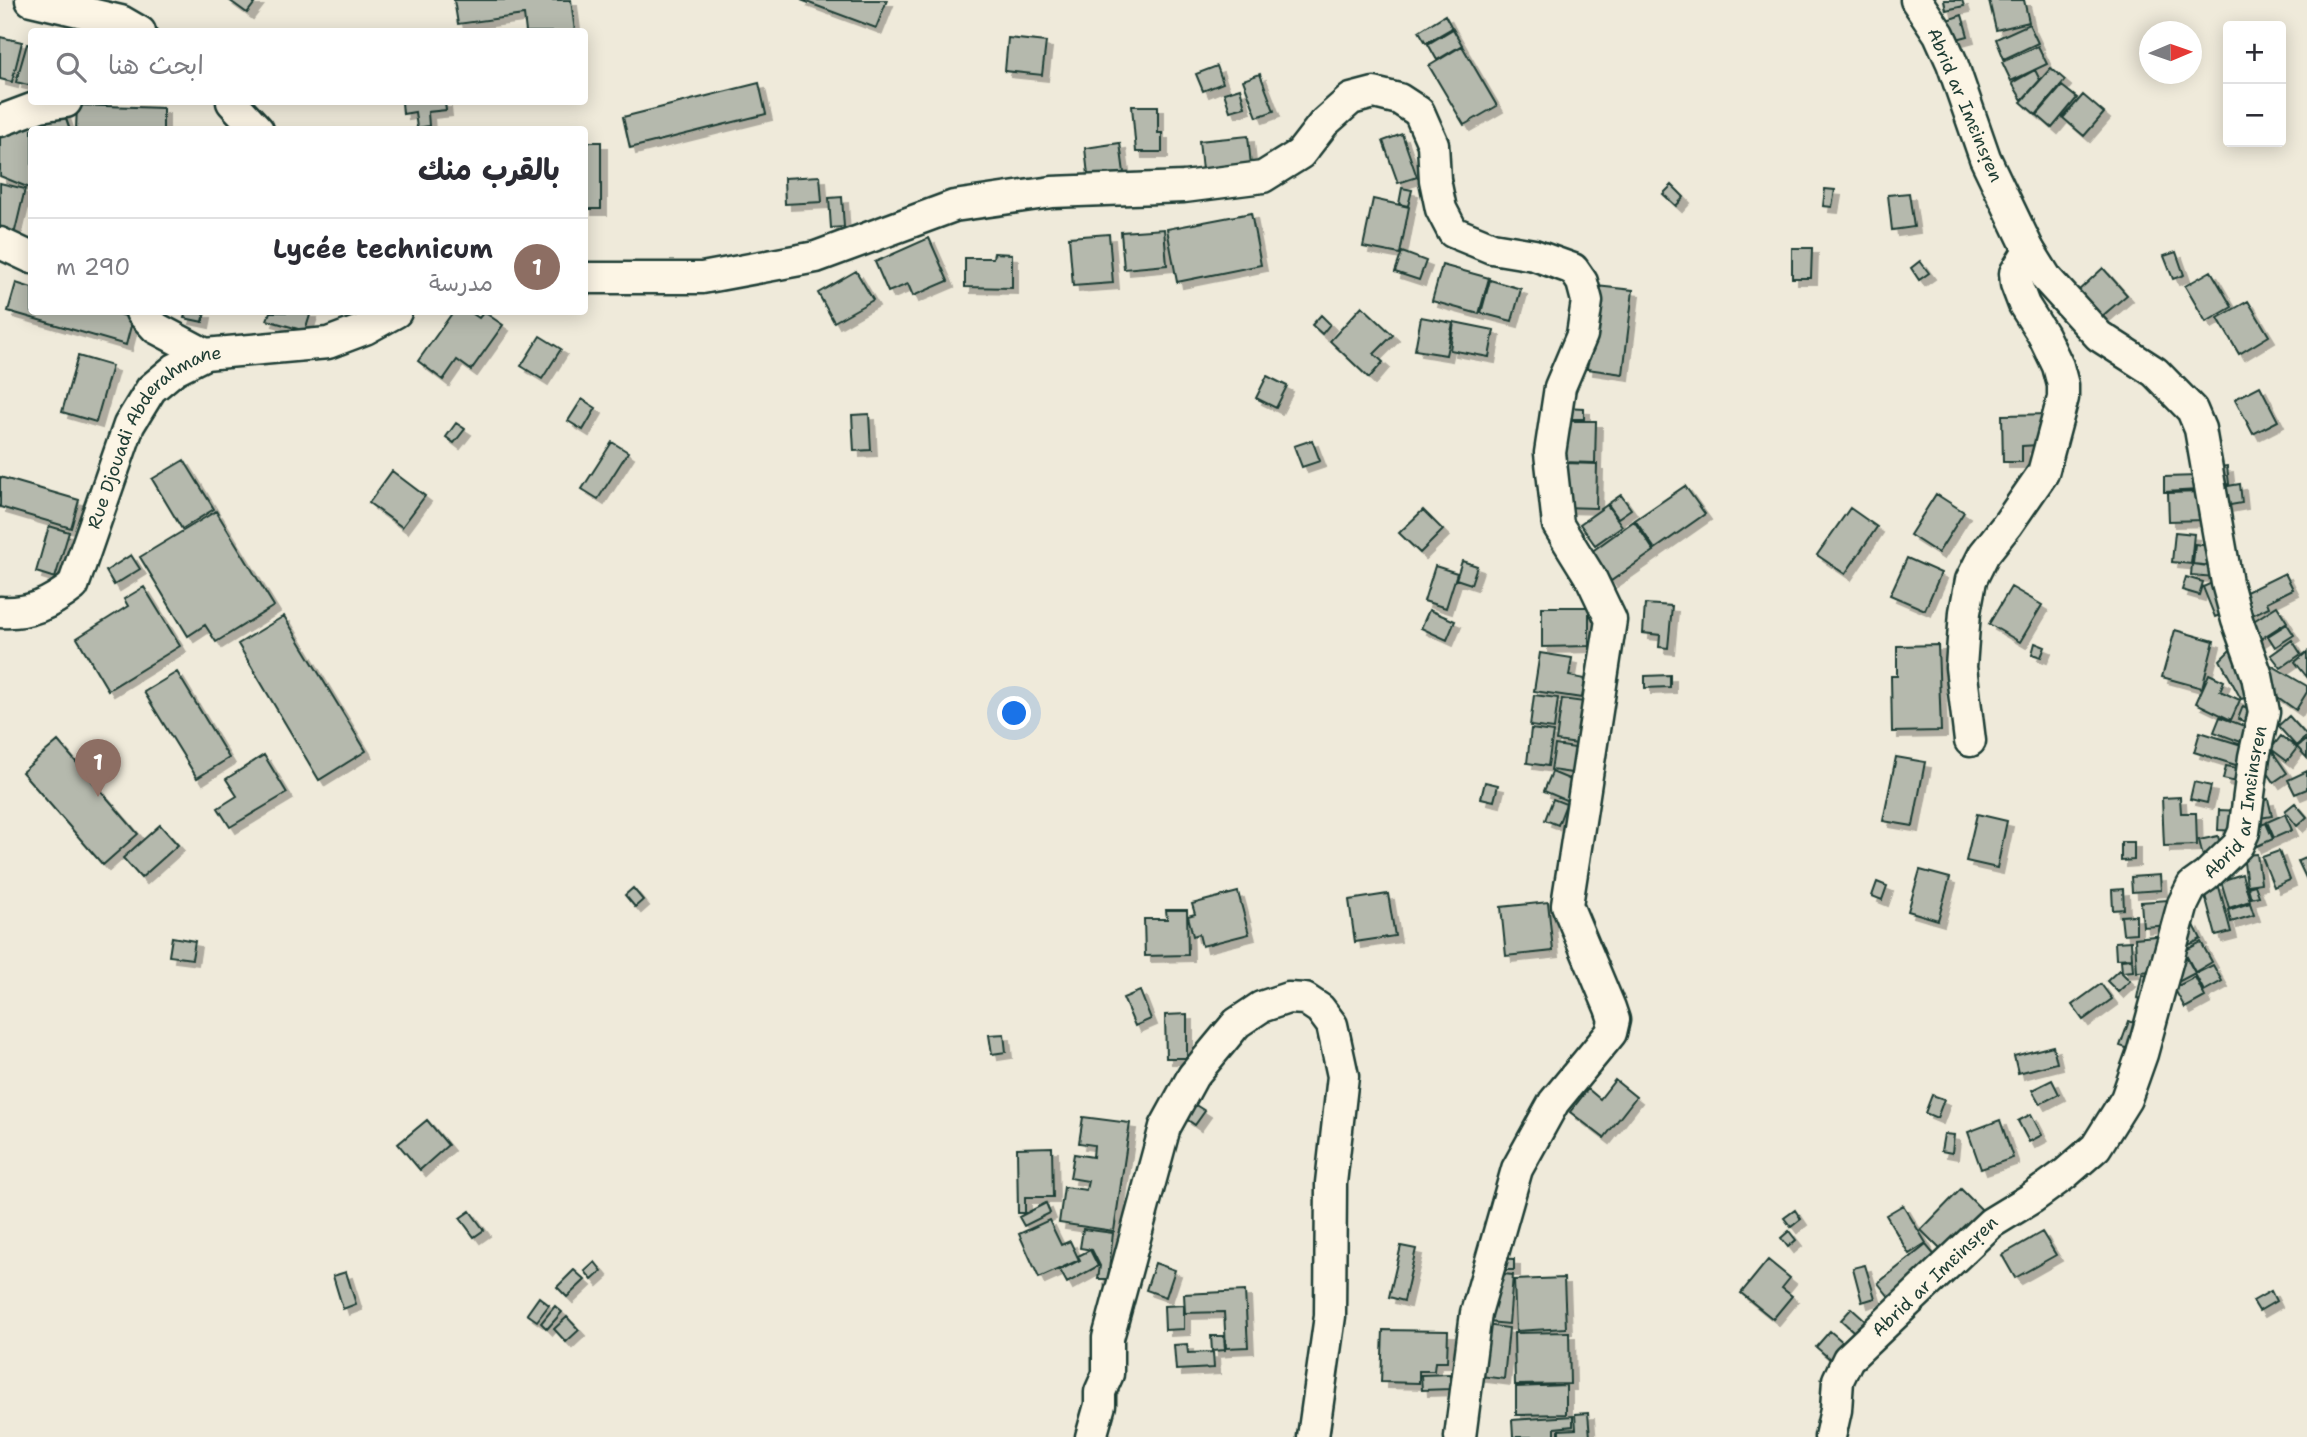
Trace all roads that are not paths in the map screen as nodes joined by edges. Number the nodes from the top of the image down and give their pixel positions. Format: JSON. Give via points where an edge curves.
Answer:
{"nodes":[{"id":1,"x":31,"y":0,"type":"edge"},
{"id":2,"x":1916,"y":0,"type":"edge"},
{"id":3,"x":133,"y":28,"type":"edge"},
{"id":4,"x":46,"y":105,"type":"edge"},
{"id":5,"x":235,"y":105,"type":"edge"},
{"id":6,"x":0,"y":121,"type":"edge"},
{"id":7,"x":254,"y":126,"type":"edge"},
{"id":8,"x":0,"y":243,"type":"edge"},
{"id":9,"x":2029,"y":250,"type":"junction"},
{"id":10,"x":28,"y":256,"type":"edge"},
{"id":11,"x":588,"y":278,"type":"edge"},
{"id":12,"x":144,"y":315,"type":"edge"},
{"id":13,"x":391,"y":315,"type":"edge"},
{"id":14,"x":205,"y":354,"type":"junction"},
{"id":15,"x":0,"y":612,"type":"edge"},
{"id":16,"x":1970,"y":741,"type":"dead end"},
{"id":17,"x":1091,"y":1437,"type":"edge"},
{"id":18,"x":1313,"y":1437,"type":"edge"},
{"id":19,"x":1460,"y":1437,"type":"edge"},
{"id":20,"x":1830,"y":1437,"type":"edge"}],
"edges":[{"from":1,"to":3,"type":"street","via":[[121,21]]},
{"from":2,"to":9,"type":"street","name":"Abrid ar Imɛinsṛen","via":[[1939,34],[1985,158]]},
{"from":4,"to":6,"type":"street"},
{"from":5,"to":7,"type":"street"},
{"from":8,"to":10,"type":"street"},
{"from":9,"to":16,"type":"street","via":[[2015,273],[2016,284],[2058,366],[2063,398],[2043,473],[1984,554],[1971,580],[1961,667]]},
{"from":9,"to":20,"type":"street","name":"Abrid ar Imɛinsṛen","via":[[2047,279],[2099,336],[2155,372],[2192,410],[2200,429],[2236,620],[2257,676],[2264,712],[2261,732],[2244,832],[2238,845],[2192,886],[2183,904],[2126,1099],[2096,1147],[2032,1198],[1990,1223],[1848,1359],[1838,1380]]},
{"from":11,"to":19,"type":"street","via":[[702,278],[816,257],[954,206],[1052,192],[1184,187],[1263,177],[1300,154],[1324,122],[1352,99],[1374,93],[1399,99],[1419,112],[1433,144],[1441,209],[1453,232],[1573,270],[1587,301],[1582,335],[1560,387],[1549,453],[1558,525],[1611,620],[1567,905],[1614,1020],[1611,1033],[1553,1102],[1517,1169],[1476,1313]]},
{"from":12,"to":14,"type":"street","via":[[156,328]]},
{"from":13,"to":14,"type":"street","name":"Rue Djouadi Abderahmane","via":[[328,343]]},
{"from":14,"to":15,"type":"street","name":"Rue Djouadi Abderahmane","via":[[175,369],[151,389],[129,425],[73,586],[54,602],[27,611]]},
{"from":17,"to":18,"type":"street","via":[[1108,1374],[1108,1338],[1165,1127],[1193,1076],[1237,1023],[1261,1007],[1288,998],[1305,999],[1321,1009],[1332,1025],[1343,1076],[1331,1183],[1330,1315]]}]}
